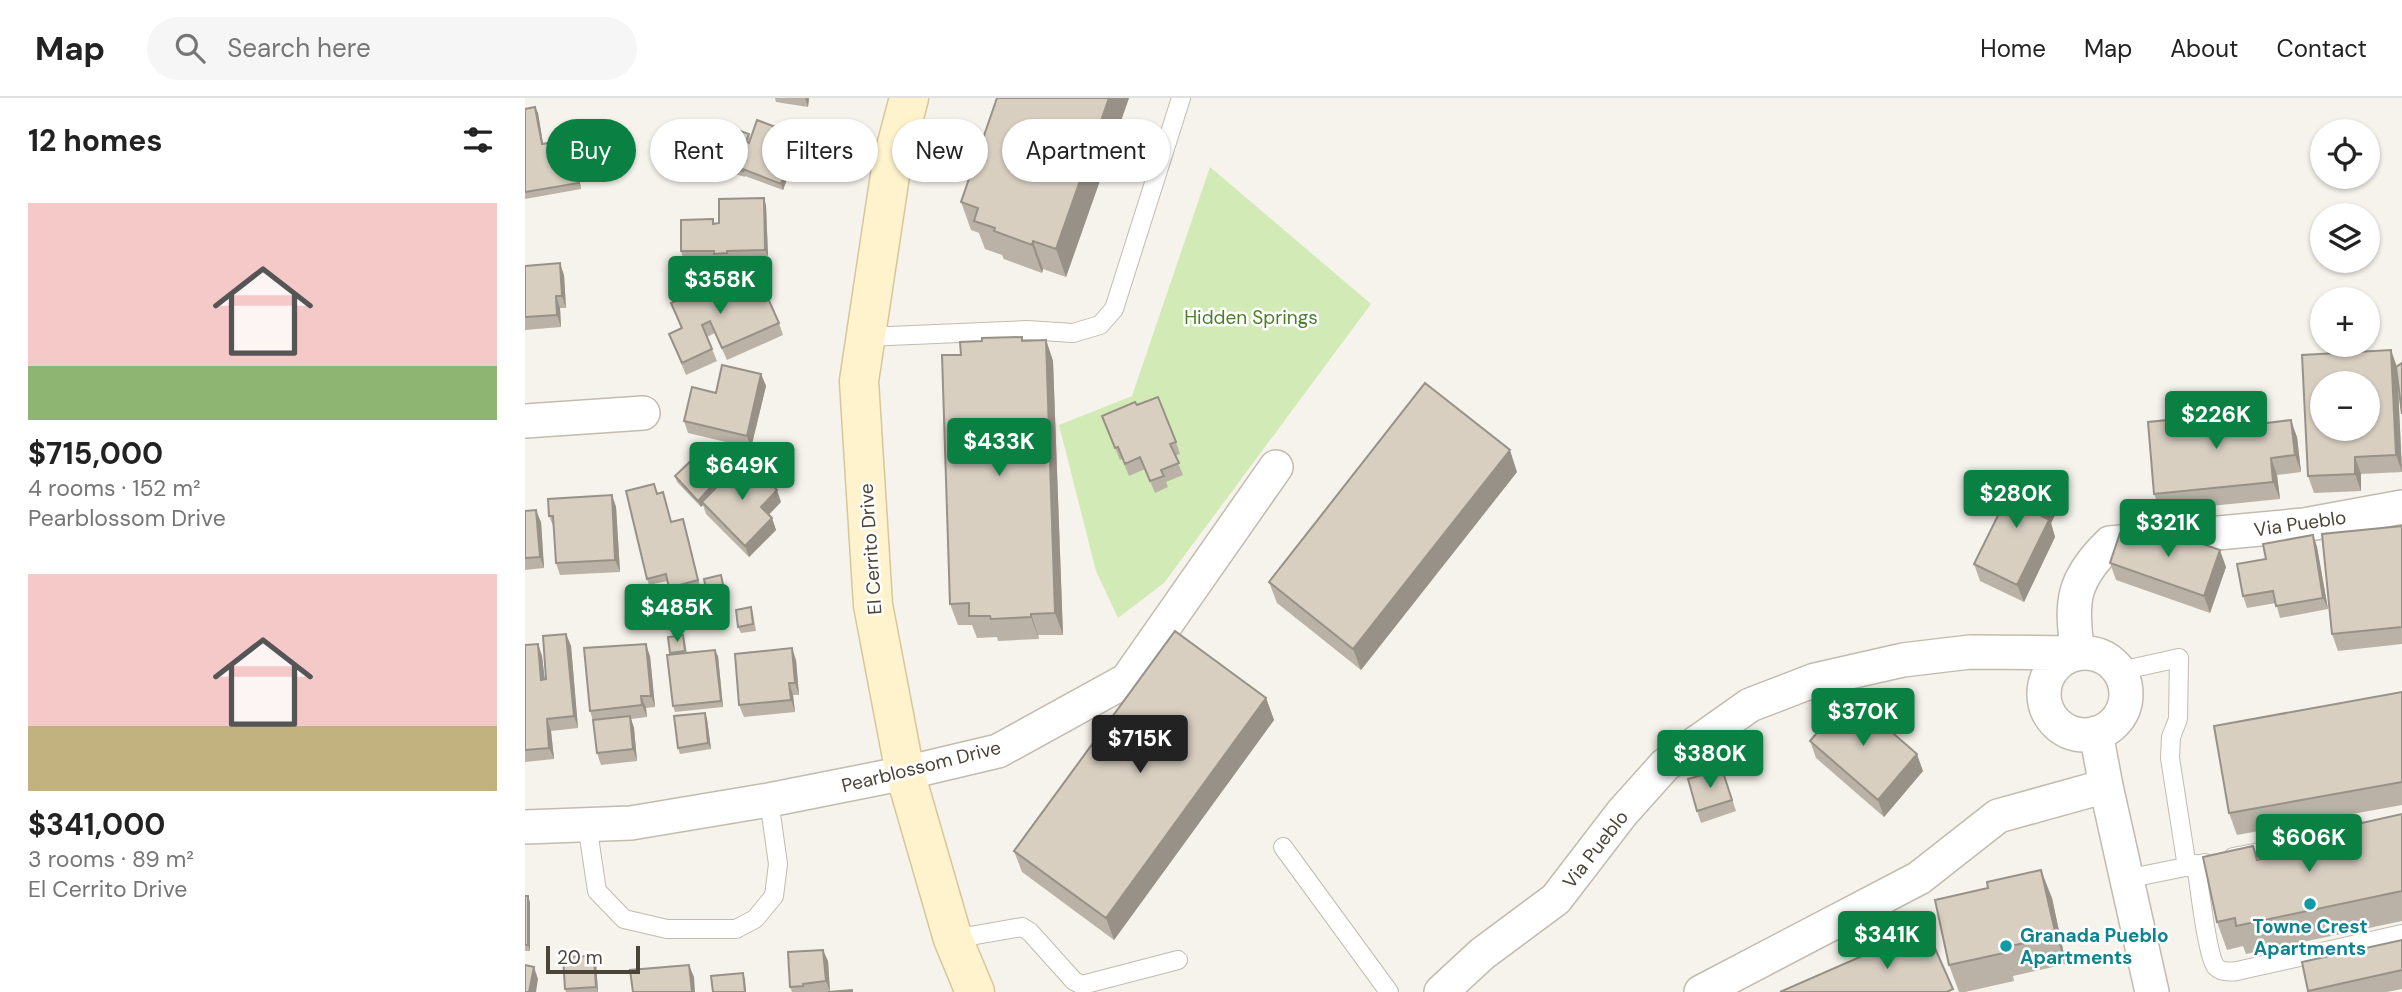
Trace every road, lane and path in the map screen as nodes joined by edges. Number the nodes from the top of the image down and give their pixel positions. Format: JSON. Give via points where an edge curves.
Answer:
{"nodes":[{"id":1,"x":909,"y":98,"type":"edge"},
{"id":2,"x":1181,"y":98,"type":"edge"},
{"id":3,"x":866,"y":337,"type":"junction"},
{"id":4,"x":643,"y":413,"type":"dead end"},
{"id":5,"x":525,"y":421,"type":"edge"},
{"id":6,"x":1276,"y":467,"type":"dead end"},
{"id":7,"x":2402,"y":507,"type":"edge"},
{"id":8,"x":2078,"y":653,"type":"junction"},
{"id":9,"x":2120,"y":671,"type":"junction"},
{"id":10,"x":2096,"y":733,"type":"junction"},
{"id":11,"x":905,"y":773,"type":"junction"},
{"id":12,"x":2106,"y":786,"type":"junction"},
{"id":13,"x":769,"y":800,"type":"junction"},
{"id":14,"x":587,"y":824,"type":"junction"},
{"id":15,"x":525,"y":827,"type":"edge"},
{"id":16,"x":2363,"y":832,"type":"edge"},
{"id":17,"x":1283,"y":847,"type":"dead end"},
{"id":18,"x":2192,"y":866,"type":"junction"},
{"id":19,"x":2126,"y":879,"type":"junction"},
{"id":20,"x":2402,"y":934,"type":"edge"},
{"id":21,"x":953,"y":939,"type":"junction"},
{"id":22,"x":1178,"y":960,"type":"dead end"},
{"id":23,"x":975,"y":992,"type":"edge"},
{"id":24,"x":1389,"y":992,"type":"edge"},
{"id":25,"x":1441,"y":992,"type":"edge"},
{"id":26,"x":1701,"y":992,"type":"edge"},
{"id":27,"x":2152,"y":992,"type":"edge"}],
"edges":[{"from":1,"to":3,"type":"street","name":"El Cerrito Drive","via":[[893,162]]},
{"from":2,"to":3,"type":"lane","via":[[1114,309],[1100,325],[1073,333],[1027,330]]},
{"from":3,"to":11,"type":"street","name":"El Cerrito Drive","via":[[859,381],[873,605]]},
{"from":4,"to":5,"type":"street"},
{"from":6,"to":11,"type":"street","name":"Pearblossom Drive","via":[[1126,680],[998,751]]},
{"from":7,"to":8,"type":"street","name":"Via Pueblo","via":[[2304,525],[2110,543],[2092,561],[2075,590]]},
{"from":8,"to":9,"type":"street","name":"Via Pueblo","via":[[2109,659]]},
{"from":8,"to":10,"type":"street","via":[[2051,670],[2045,701],[2062,728],[2077,735]]},
{"from":8,"to":25,"type":"street","name":"Via Pueblo","via":[[1971,652],[1903,660],[1815,680],[1749,705],[1665,765],[1556,899],[1482,954]]},
{"from":9,"to":10,"type":"street","via":[[2126,702],[2120,717]]},
{"from":9,"to":18,"type":"lane","via":[[2179,658],[2179,719],[2171,737],[2170,758]]},
{"from":10,"to":12,"type":"street"},
{"from":11,"to":13,"type":"street","name":"Pearblossom Drive"},
{"from":11,"to":21,"type":"street","name":"El Cerrito Drive"},
{"from":12,"to":19,"type":"street"},
{"from":12,"to":26,"type":"street","via":[[1998,816],[1919,878]]},
{"from":13,"to":14,"type":"street","name":"Pearblossom Drive","via":[[631,822]]},
{"from":13,"to":14,"type":"lane","via":[[778,864],[774,896],[755,919],[736,929],[667,929],[624,919],[597,891]]},
{"from":14,"to":15,"type":"street","name":"Pearblossom Drive"},
{"from":16,"to":18,"type":"lane"},
{"from":17,"to":24,"type":"lane"},
{"from":18,"to":19,"type":"lane"},
{"from":18,"to":20,"type":"lane","via":[[2210,948],[2215,965],[2222,970],[2237,971]]},
{"from":19,"to":27,"type":"street"},
{"from":21,"to":22,"type":"lane","via":[[1022,927],[1082,985]]},
{"from":21,"to":23,"type":"street","name":"El Cerrito Drive"}]}
